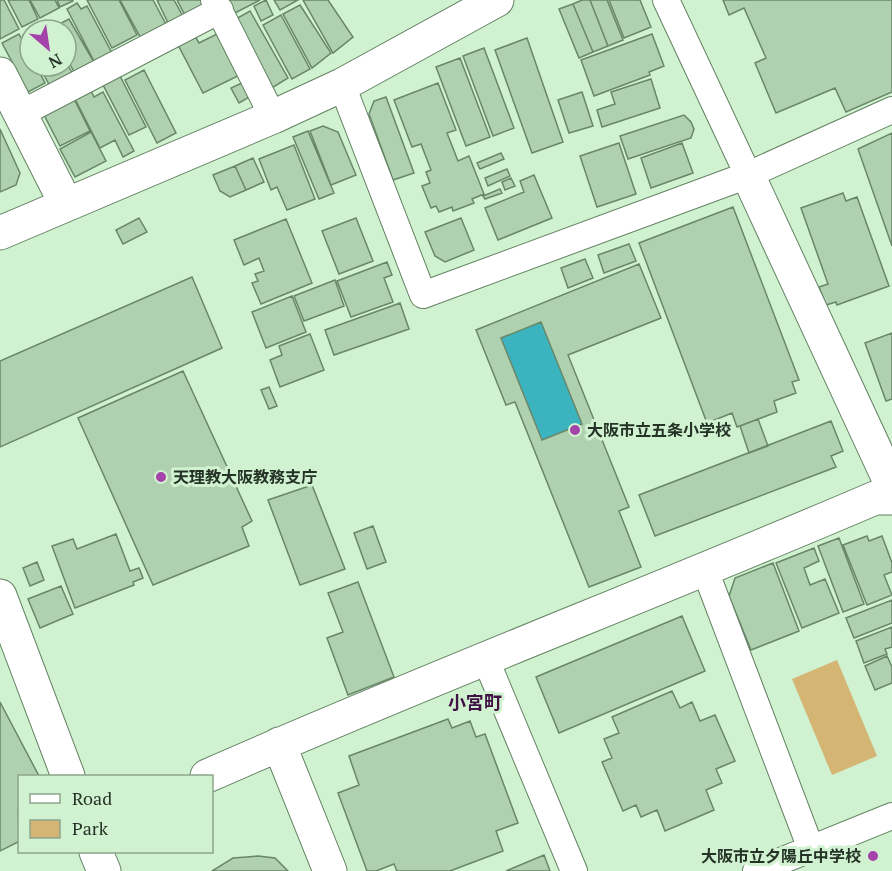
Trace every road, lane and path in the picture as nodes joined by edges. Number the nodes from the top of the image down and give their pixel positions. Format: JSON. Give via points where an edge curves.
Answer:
{"nodes":[{"id":1,"x":666,"y":0,"type":"edge"},
{"id":2,"x":487,"y":2,"type":"edge"},
{"id":3,"x":217,"y":5,"type":"edge"},
{"id":4,"x":0,"y":74,"type":"edge"},
{"id":5,"x":342,"y":85,"type":"junction"},
{"id":6,"x":892,"y":110,"type":"edge"},
{"id":7,"x":20,"y":114,"type":"junction"},
{"id":8,"x":273,"y":117,"type":"junction"},
{"id":9,"x":748,"y":175,"type":"junction"},
{"id":10,"x":66,"y":204,"type":"junction"},
{"id":11,"x":0,"y":233,"type":"edge"},
{"id":12,"x":892,"y":486,"type":"edge"},
{"id":13,"x":892,"y":498,"type":"edge"},
{"id":14,"x":705,"y":570,"type":"junction"},
{"id":15,"x":0,"y":596,"type":"edge"},
{"id":16,"x":486,"y":660,"type":"junction"},
{"id":17,"x":279,"y":744,"type":"junction"},
{"id":18,"x":67,"y":775,"type":"edge"},
{"id":19,"x":211,"y":775,"type":"edge"},
{"id":20,"x":892,"y":816,"type":"edge"},
{"id":21,"x":811,"y":849,"type":"junction"},
{"id":22,"x":96,"y":853,"type":"edge"},
{"id":23,"x":104,"y":871,"type":"edge"},
{"id":24,"x":330,"y":871,"type":"edge"},
{"id":25,"x":574,"y":871,"type":"edge"},
{"id":26,"x":756,"y":871,"type":"edge"}],
"edges":[{"from":1,"to":9,"type":"street"},
{"from":2,"to":5,"type":"street"},
{"from":3,"to":7,"type":"street"},
{"from":3,"to":8,"type":"street"},
{"from":4,"to":7,"type":"street"},
{"from":5,"to":8,"type":"street"},
{"from":5,"to":9,"type":"street","via":[[423,296]]},
{"from":6,"to":9,"type":"street"},
{"from":7,"to":10,"type":"street"},
{"from":8,"to":10,"type":"street"},
{"from":9,"to":12,"type":"street"},
{"from":10,"to":11,"type":"street"},
{"from":13,"to":14,"type":"street","via":[[875,498]]},
{"from":14,"to":16,"type":"street"},
{"from":14,"to":21,"type":"street"},
{"from":15,"to":18,"type":"street"},
{"from":16,"to":17,"type":"street"},
{"from":16,"to":25,"type":"street"},
{"from":17,"to":19,"type":"street"},
{"from":17,"to":24,"type":"street"},
{"from":20,"to":21,"type":"street"},
{"from":21,"to":26,"type":"street"},
{"from":22,"to":23,"type":"street"}]}
